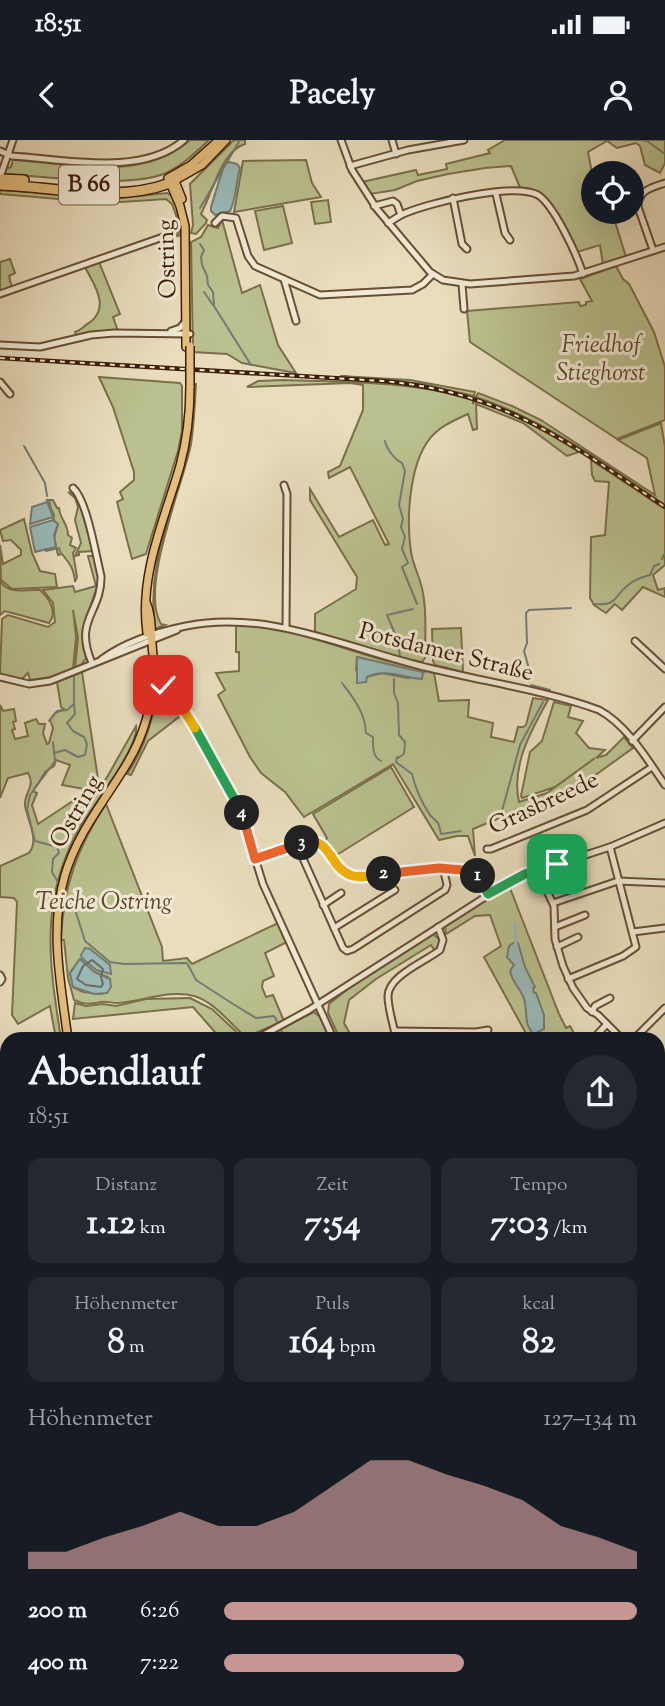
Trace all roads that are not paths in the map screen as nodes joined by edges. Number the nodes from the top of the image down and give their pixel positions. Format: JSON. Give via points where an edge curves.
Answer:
{"nodes":[{"id":1,"x":13,"y":140,"type":"edge"},
{"id":2,"x":184,"y":140,"type":"edge"},
{"id":3,"x":219,"y":140,"type":"edge"},
{"id":4,"x":226,"y":140,"type":"edge"},
{"id":5,"x":341,"y":140,"type":"edge"},
{"id":6,"x":392,"y":140,"type":"edge"},
{"id":7,"x":464,"y":140,"type":"edge"},
{"id":8,"x":440,"y":142,"type":"edge"},
{"id":9,"x":0,"y":150,"type":"edge"},
{"id":10,"x":396,"y":154,"type":"junction"},
{"id":11,"x":8,"y":155,"type":"junction"},
{"id":12,"x":350,"y":166,"type":"junction"},
{"id":13,"x":0,"y":178,"type":"edge"},
{"id":14,"x":172,"y":182,"type":"junction"},
{"id":15,"x":665,"y":183,"type":"edge"},
{"id":16,"x":0,"y":185,"type":"edge"},
{"id":17,"x":496,"y":194,"type":"junction"},
{"id":18,"x":453,"y":198,"type":"junction"},
{"id":19,"x":374,"y":206,"type":"junction"},
{"id":20,"x":401,"y":215,"type":"junction"},
{"id":21,"x":215,"y":223,"type":"dead end"},
{"id":22,"x":388,"y":223,"type":"junction"},
{"id":23,"x":176,"y":228,"type":"dead end"},
{"id":24,"x":510,"y":240,"type":"dead end"},
{"id":25,"x":665,"y":247,"type":"edge"},
{"id":26,"x":467,"y":249,"type":"dead end"},
{"id":27,"x":653,"y":250,"type":"junction"},
{"id":28,"x":433,"y":274,"type":"junction"},
{"id":29,"x":583,"y":274,"type":"junction"},
{"id":30,"x":284,"y":279,"type":"junction"},
{"id":31,"x":462,"y":284,"type":"junction"},
{"id":32,"x":0,"y":294,"type":"edge"},
{"id":33,"x":464,"y":309,"type":"dead end"},
{"id":34,"x":187,"y":317,"type":"junction"},
{"id":35,"x":296,"y":321,"type":"dead end"},
{"id":36,"x":171,"y":331,"type":"junction"},
{"id":37,"x":188,"y":333,"type":"junction"},
{"id":38,"x":156,"y":334,"type":"junction"},
{"id":39,"x":0,"y":345,"type":"edge"},
{"id":40,"x":0,"y":382,"type":"edge"},
{"id":41,"x":10,"y":394,"type":"dead end"},
{"id":42,"x":284,"y":485,"type":"dead end"},
{"id":43,"x":73,"y":488,"type":"dead end"},
{"id":44,"x":286,"y":628,"type":"junction"},
{"id":45,"x":150,"y":638,"type":"junction"},
{"id":46,"x":635,"y":640,"type":"dead end"},
{"id":47,"x":92,"y":663,"type":"junction"},
{"id":48,"x":665,"y":669,"type":"edge"},
{"id":49,"x":0,"y":677,"type":"edge"},
{"id":50,"x":174,"y":694,"type":"dead end"},
{"id":51,"x":665,"y":707,"type":"edge"},
{"id":52,"x":632,"y":741,"type":"junction"},
{"id":53,"x":652,"y":767,"type":"junction"},
{"id":54,"x":665,"y":785,"type":"edge"},
{"id":55,"x":665,"y":822,"type":"edge"},
{"id":56,"x":297,"y":845,"type":"junction"},
{"id":57,"x":610,"y":847,"type":"junction"},
{"id":58,"x":486,"y":849,"type":"dead end"},
{"id":59,"x":255,"y":859,"type":"junction"},
{"id":60,"x":443,"y":868,"type":"junction"},
{"id":61,"x":537,"y":870,"type":"junction"},
{"id":62,"x":620,"y":881,"type":"junction"},
{"id":63,"x":665,"y":883,"type":"edge"},
{"id":64,"x":395,"y":890,"type":"dead end"},
{"id":65,"x":341,"y":893,"type":"dead end"},
{"id":66,"x":488,"y":894,"type":"junction"},
{"id":67,"x":553,"y":903,"type":"junction"},
{"id":68,"x":323,"y":905,"type":"junction"},
{"id":69,"x":585,"y":915,"type":"dead end"},
{"id":70,"x":555,"y":926,"type":"junction"},
{"id":71,"x":438,"y":927,"type":"junction"},
{"id":72,"x":334,"y":928,"type":"junction"},
{"id":73,"x":665,"y":928,"type":"edge"},
{"id":74,"x":633,"y":932,"type":"junction"},
{"id":75,"x":578,"y":936,"type":"dead end"},
{"id":76,"x":557,"y":947,"type":"junction"},
{"id":77,"x":0,"y":975,"type":"edge"},
{"id":78,"x":568,"y":979,"type":"junction"},
{"id":79,"x":0,"y":982,"type":"edge"},
{"id":80,"x":610,"y":998,"type":"dead end"},
{"id":81,"x":318,"y":1004,"type":"junction"},
{"id":82,"x":665,"y":1008,"type":"edge"},
{"id":83,"x":592,"y":1012,"type":"junction"},
{"id":84,"x":607,"y":1024,"type":"junction"},
{"id":85,"x":488,"y":1030,"type":"dead end"},
{"id":86,"x":395,"y":1031,"type":"joint"},
{"id":87,"x":67,"y":1032,"type":"edge"},
{"id":88,"x":269,"y":1032,"type":"edge"},
{"id":89,"x":330,"y":1032,"type":"edge"},
{"id":90,"x":600,"y":1032,"type":"edge"},
{"id":91,"x":615,"y":1032,"type":"edge"},
{"id":92,"x":641,"y":1032,"type":"edge"}],
"edges":[{"from":1,"to":11,"type":"street"},
{"from":2,"to":11,"type":"street","via":[[159,155],[128,163]]},
{"from":3,"to":14,"type":"main road","number":"B 66"},
{"from":4,"to":14,"type":"main road","number":"B 66","via":[[202,165]]},
{"from":5,"to":12,"type":"street"},
{"from":6,"to":10,"type":"street"},
{"from":7,"to":8,"type":"street"},
{"from":8,"to":10,"type":"street"},
{"from":9,"to":11,"type":"street"},
{"from":10,"to":12,"type":"street"},
{"from":11,"to":13,"type":"street"},
{"from":12,"to":19,"type":"street"},
{"from":13,"to":14,"type":"highway","number":"B 66","via":[[117,187]]},
{"from":14,"to":16,"type":"highway","number":"B 66","via":[[142,191],[108,192]]},
{"from":14,"to":34,"type":"main road","name":"Ostring","via":[[185,226]]},
{"from":14,"to":37,"type":"main road","name":"Ostring","via":[[187,220]]},
{"from":15,"to":27,"type":"street","via":[[644,191],[638,200]]},
{"from":17,"to":18,"type":"street"},
{"from":17,"to":24,"type":"street"},
{"from":17,"to":29,"type":"street","via":[[526,192],[541,198],[574,250]]},
{"from":18,"to":20,"type":"street"},
{"from":18,"to":26,"type":"street"},
{"from":19,"to":20,"type":"street","via":[[394,201]]},
{"from":19,"to":22,"type":"street"},
{"from":20,"to":22,"type":"street"},
{"from":21,"to":30,"type":"street","via":[[222,216],[236,218],[251,261]]},
{"from":22,"to":28,"type":"street"},
{"from":23,"to":32,"type":"street","via":[[163,237]]},
{"from":25,"to":27,"type":"street"},
{"from":27,"to":29,"type":"street"},
{"from":28,"to":30,"type":"street","via":[[412,290],[331,296]]},
{"from":28,"to":31,"type":"street"},
{"from":29,"to":31,"type":"street"},
{"from":30,"to":35,"type":"street"},
{"from":31,"to":33,"type":"street"},
{"from":34,"to":36,"type":"street","name":"Ostring","via":[[180,328]]},
{"from":34,"to":37,"type":"main road","name":"Ostring"},
{"from":36,"to":37,"type":"street"},
{"from":36,"to":38,"type":"street"},
{"from":37,"to":38,"type":"street"},
{"from":37,"to":45,"type":"main road","name":"Ostring","bridge":true,"via":[[187,426],[147,578],[145,617]]},
{"from":38,"to":39,"type":"street","via":[[91,335],[40,347]]},
{"from":40,"to":41,"type":"street"},
{"from":42,"to":44,"type":"street"},
{"from":43,"to":47,"type":"street","via":[[83,504],[101,576],[84,634]]},
{"from":44,"to":45,"type":"street","name":"Potsdamer Straße","via":[[203,622]]},
{"from":44,"to":52,"type":"street","name":"Potsdamer Straße","via":[[406,663],[595,708]]},
{"from":45,"to":47,"type":"street","name":"Potsdamer Straße"},
{"from":45,"to":87,"type":"main road","name":"Ostring","via":[[151,693],[146,720],[135,749],[84,830],[63,884],[56,953]]},
{"from":46,"to":48,"type":"street"},
{"from":47,"to":49,"type":"street","name":"Potsdamer Straße","via":[[39,683]]},
{"from":50,"to":59,"type":"street","via":[[240,807]]},
{"from":51,"to":52,"type":"street"},
{"from":52,"to":53,"type":"street","name":"Potsdamer Straße"},
{"from":53,"to":54,"type":"street","name":"Potsdamer Straße"},
{"from":53,"to":58,"type":"street","name":"Grasbreede","via":[[587,810]]},
{"from":55,"to":57,"type":"street"},
{"from":56,"to":59,"type":"street"},
{"from":56,"to":60,"type":"street","via":[[319,842],[343,871],[354,876]]},
{"from":56,"to":68,"type":"street"},
{"from":57,"to":61,"type":"street"},
{"from":57,"to":62,"type":"street"},
{"from":59,"to":81,"type":"street"},
{"from":60,"to":66,"type":"street","via":[[474,872]]},
{"from":60,"to":72,"type":"street","via":[[445,890],[352,950],[344,949]]},
{"from":61,"to":66,"type":"street"},
{"from":61,"to":67,"type":"street"},
{"from":62,"to":63,"type":"street"},
{"from":62,"to":67,"type":"street"},
{"from":62,"to":74,"type":"street"},
{"from":64,"to":72,"type":"street"},
{"from":65,"to":68,"type":"street"},
{"from":66,"to":71,"type":"street"},
{"from":67,"to":70,"type":"street"},
{"from":68,"to":72,"type":"street"},
{"from":69,"to":70,"type":"street"},
{"from":70,"to":76,"type":"street"},
{"from":71,"to":81,"type":"street"},
{"from":71,"to":86,"type":"street","via":[[443,940],[440,950],[390,988]]},
{"from":73,"to":74,"type":"street"},
{"from":74,"to":78,"type":"street","via":[[635,949]]},
{"from":75,"to":76,"type":"street"},
{"from":76,"to":78,"type":"street"},
{"from":77,"to":79,"type":"street"},
{"from":78,"to":83,"type":"street"},
{"from":80,"to":83,"type":"street"},
{"from":81,"to":88,"type":"street"},
{"from":81,"to":89,"type":"street"},
{"from":82,"to":92,"type":"street"},
{"from":83,"to":84,"type":"street"},
{"from":84,"to":90,"type":"street"},
{"from":84,"to":91,"type":"street"},
{"from":85,"to":86,"type":"street"}]}
